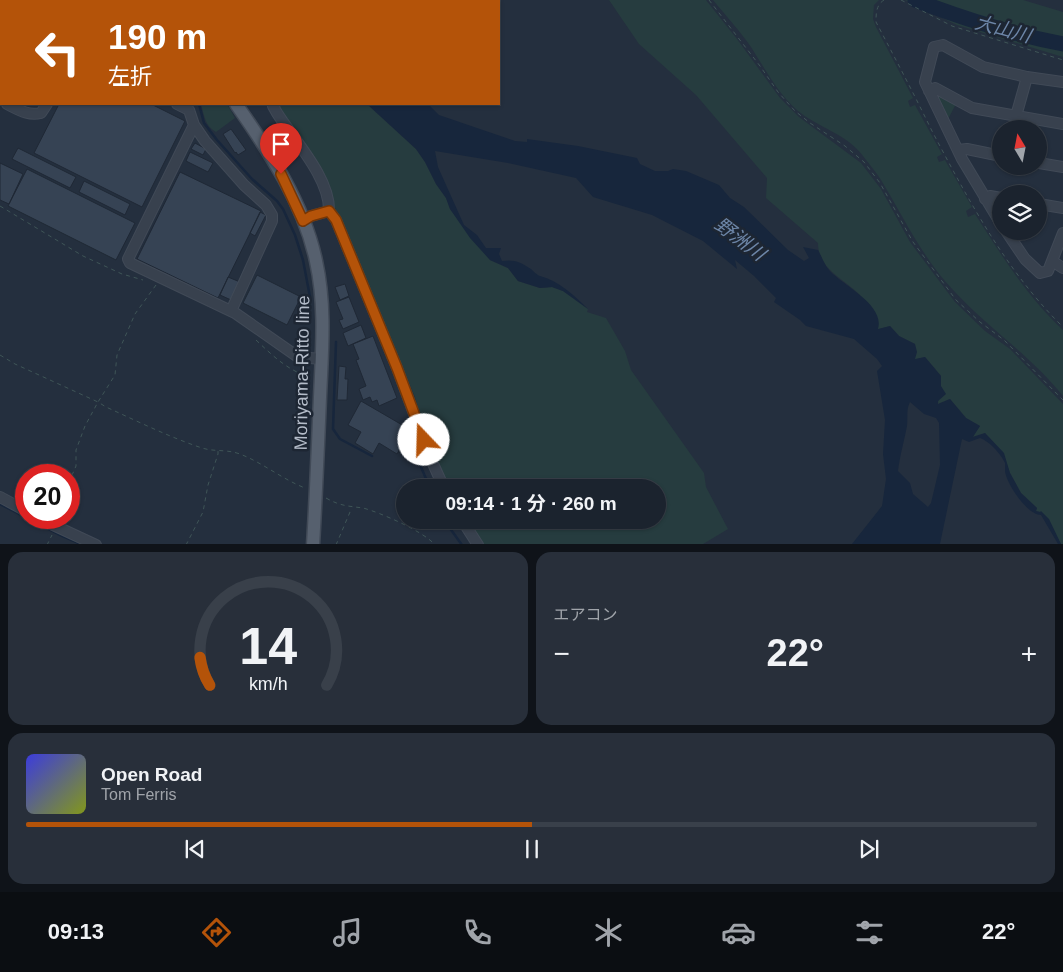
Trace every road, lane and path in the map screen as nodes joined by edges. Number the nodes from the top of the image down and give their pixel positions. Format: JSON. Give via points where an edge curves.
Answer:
{"nodes":[{"id":1,"x":709,"y":0,"type":"edge"},
{"id":2,"x":901,"y":0,"type":"edge"},
{"id":3,"x":1063,"y":60,"type":"edge"},
{"id":4,"x":1027,"y":77,"type":"junction"},
{"id":5,"x":1063,"y":82,"type":"edge"},
{"id":6,"x":929,"y":91,"type":"junction"},
{"id":7,"x":9,"y":105,"type":"edge"},
{"id":8,"x":46,"y":105,"type":"edge"},
{"id":9,"x":179,"y":105,"type":"edge"},
{"id":10,"x":237,"y":105,"type":"edge"},
{"id":11,"x":274,"y":105,"type":"edge"},
{"id":12,"x":1016,"y":116,"type":"junction"},
{"id":13,"x":1063,"y":124,"type":"edge"},
{"id":14,"x":194,"y":125,"type":"junction"},
{"id":15,"x":958,"y":150,"type":"junction"},
{"id":16,"x":992,"y":154,"type":"edge"},
{"id":17,"x":1048,"y":164,"type":"edge"},
{"id":18,"x":1063,"y":167,"type":"edge"},
{"id":19,"x":992,"y":196,"type":"edge"},
{"id":20,"x":985,"y":199,"type":"junction"},
{"id":21,"x":1047,"y":205,"type":"edge"},
{"id":22,"x":0,"y":206,"type":"edge"},
{"id":23,"x":1063,"y":208,"type":"edge"},
{"id":24,"x":992,"y":210,"type":"edge"},
{"id":25,"x":329,"y":211,"type":"junction"},
{"id":26,"x":303,"y":221,"type":"junction"},
{"id":27,"x":1063,"y":233,"type":"edge"},
{"id":28,"x":1013,"y":240,"type":"edge"},
{"id":29,"x":1052,"y":262,"type":"junction"},
{"id":30,"x":1063,"y":268,"type":"edge"},
{"id":31,"x":149,"y":282,"type":"dead end"},
{"id":32,"x":156,"y":284,"type":"dead end"},
{"id":33,"x":231,"y":311,"type":"junction"},
{"id":34,"x":257,"y":340,"type":"dead end"},
{"id":35,"x":0,"y":355,"type":"edge"},
{"id":36,"x":322,"y":359,"type":"junction"},
{"id":37,"x":306,"y":376,"type":"dead end"},
{"id":38,"x":1063,"y":400,"type":"edge"},
{"id":39,"x":98,"y":402,"type":"junction"},
{"id":40,"x":218,"y":450,"type":"junction"},
{"id":41,"x":76,"y":464,"type":"edge"},
{"id":42,"x":440,"y":479,"type":"edge"},
{"id":43,"x":316,"y":492,"type":"junction"},
{"id":44,"x":0,"y":498,"type":"edge"},
{"id":45,"x":15,"y":506,"type":"edge"},
{"id":46,"x":349,"y":507,"type":"junction"},
{"id":47,"x":63,"y":529,"type":"edge"},
{"id":48,"x":468,"y":529,"type":"edge"},
{"id":49,"x":52,"y":534,"type":"dead end"},
{"id":50,"x":47,"y":544,"type":"edge"},
{"id":51,"x":96,"y":544,"type":"edge"},
{"id":52,"x":186,"y":544,"type":"edge"},
{"id":53,"x":313,"y":544,"type":"edge"},
{"id":54,"x":336,"y":544,"type":"edge"},
{"id":55,"x":435,"y":544,"type":"edge"},
{"id":56,"x":478,"y":544,"type":"edge"}],
"edges":[{"from":1,"to":38,"type":"path","via":[[795,111],[864,162],[880,183],[913,242],[956,300],[1011,346]]},
{"from":2,"to":3,"type":"path","via":[[952,26]]},
{"from":4,"to":5,"type":"street"},
{"from":4,"to":6,"type":"street","via":[[983,67],[943,45],[934,47],[924,82]]},
{"from":4,"to":12,"type":"street"},
{"from":6,"to":12,"type":"street","via":[[935,88],[972,108]]},
{"from":6,"to":15,"type":"street"},
{"from":7,"to":8,"type":"street","via":[[28,114],[41,113]]},
{"from":9,"to":14,"type":"street","via":[[189,110]]},
{"from":10,"to":26,"type":"main road","name":"Moriyama-Ritto line","via":[[281,174]]},
{"from":11,"to":25,"type":"street","via":[[313,164],[330,201]]},
{"from":12,"to":13,"type":"street"},
{"from":14,"to":33,"type":"street","via":[[272,215]]},
{"from":14,"to":33,"type":"street","via":[[128,259],[130,263]]},
{"from":15,"to":16,"type":"street"},
{"from":15,"to":20,"type":"street"},
{"from":17,"to":18,"type":"street"},
{"from":19,"to":20,"type":"street"},
{"from":20,"to":24,"type":"street"},
{"from":21,"to":23,"type":"street"},
{"from":22,"to":31,"type":"path","via":[[83,256]]},
{"from":25,"to":26,"type":"street"},
{"from":25,"to":42,"type":"street","via":[[357,269]]},
{"from":26,"to":36,"type":"main road","name":"Moriyama-Ritto line","via":[[316,259],[321,289]]},
{"from":27,"to":29,"type":"street"},
{"from":28,"to":29,"type":"street","via":[[1040,273],[1048,271]]},
{"from":29,"to":30,"type":"street"},
{"from":32,"to":39,"type":"path","via":[[135,314],[117,356],[115,375]]},
{"from":33,"to":36,"type":"street","via":[[298,357]]},
{"from":34,"to":37,"type":"path","via":[[280,363]]},
{"from":35,"to":39,"type":"path"},
{"from":36,"to":43,"type":"main road","name":"Moriyama-Ritto line"},
{"from":39,"to":40,"type":"path","via":[[204,449]]},
{"from":39,"to":41,"type":"path","via":[[76,450]]},
{"from":40,"to":43,"type":"path","via":[[240,454],[288,481]]},
{"from":40,"to":52,"type":"path","via":[[203,512]]},
{"from":43,"to":46,"type":"path","via":[[338,505]]},
{"from":43,"to":53,"type":"main road","name":"Moriyama-Ritto line"},
{"from":44,"to":45,"type":"street"},
{"from":46,"to":54,"type":"path","via":[[350,512]]},
{"from":46,"to":55,"type":"path","via":[[363,508],[421,532]]},
{"from":47,"to":51,"type":"street"},
{"from":48,"to":56,"type":"street"},
{"from":49,"to":50,"type":"path"}]}
